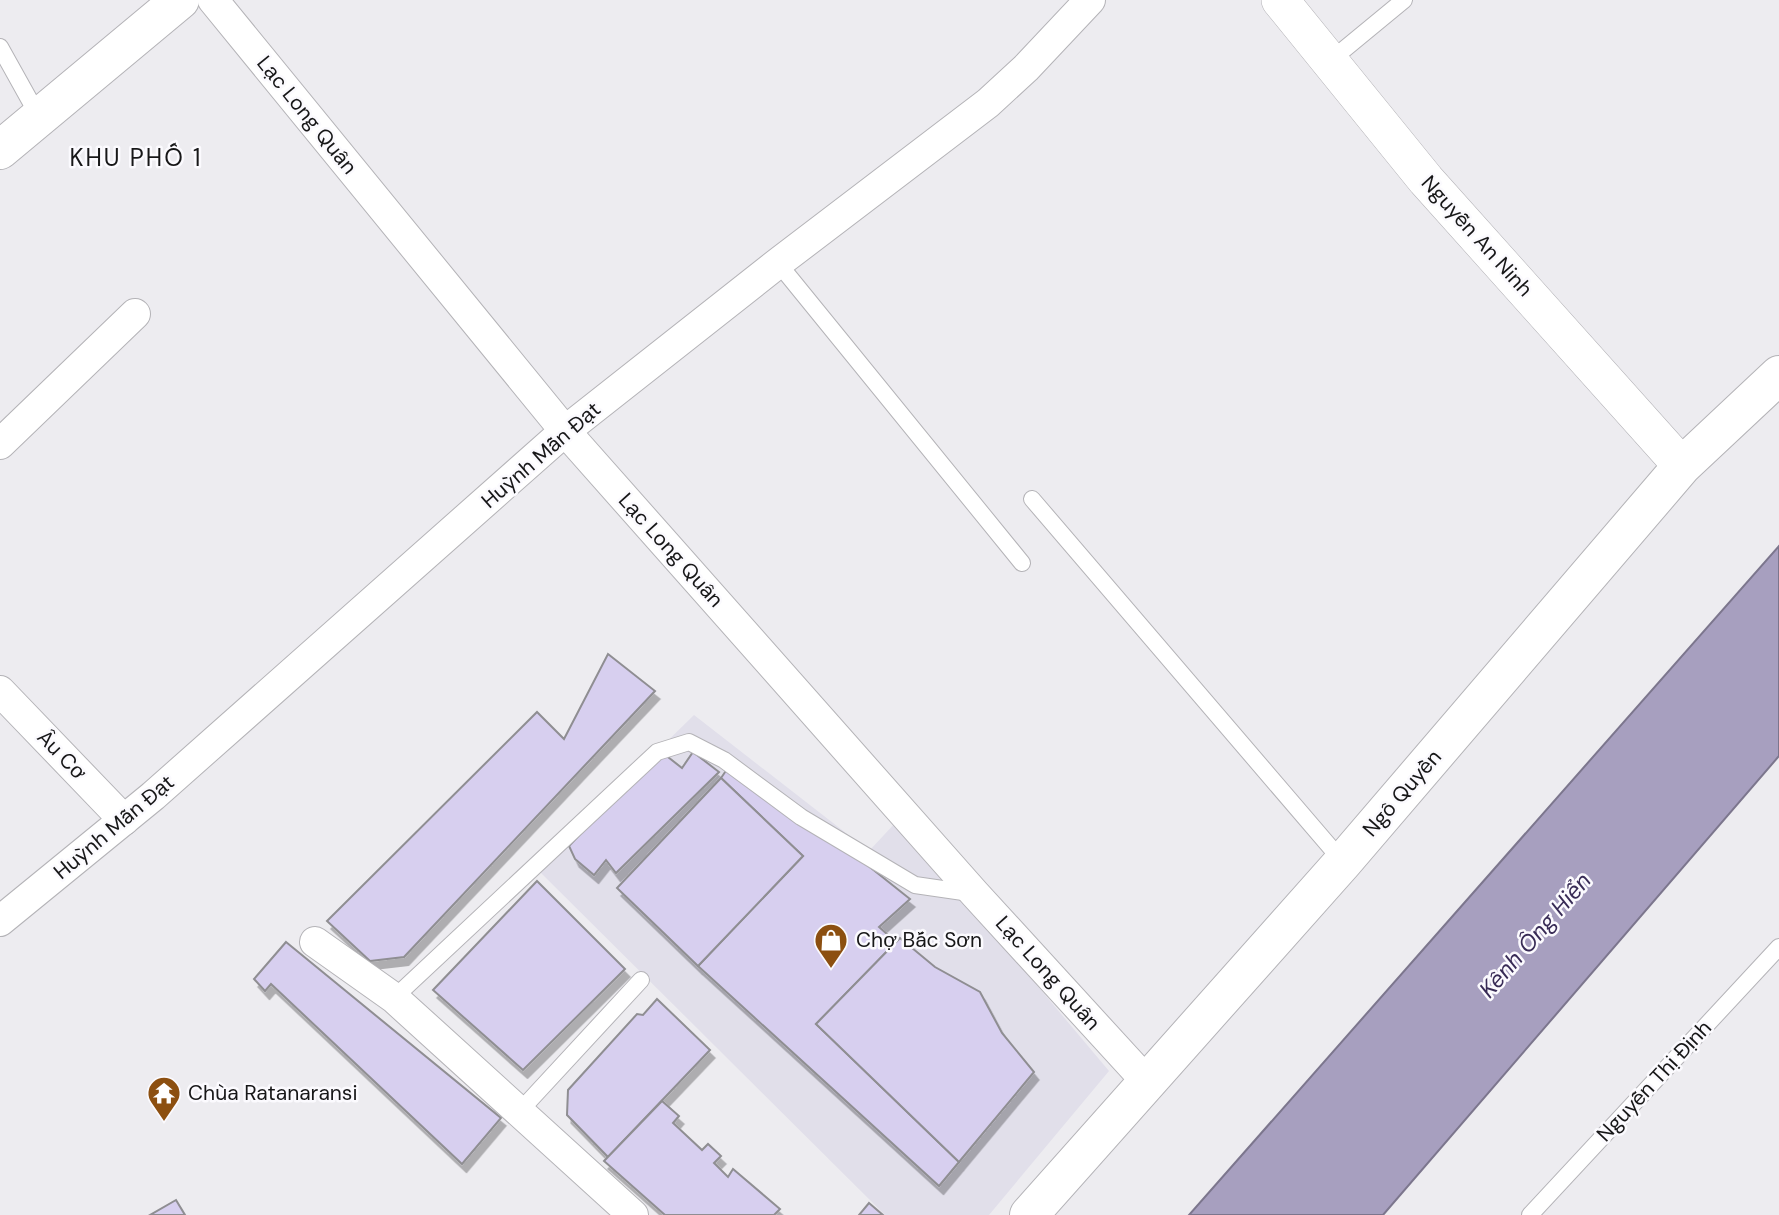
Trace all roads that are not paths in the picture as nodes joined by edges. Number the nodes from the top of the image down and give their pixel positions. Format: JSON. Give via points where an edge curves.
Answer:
{"nodes":[{"id":1,"x":180,"y":0,"type":"edge"},
{"id":2,"x":213,"y":0,"type":"edge"},
{"id":3,"x":1090,"y":0,"type":"edge"},
{"id":4,"x":1280,"y":0,"type":"edge"},
{"id":5,"x":1404,"y":0,"type":"edge"},
{"id":6,"x":0,"y":47,"type":"edge"},
{"id":7,"x":1330,"y":61,"type":"junction"},
{"id":8,"x":39,"y":117,"type":"junction"},
{"id":9,"x":0,"y":150,"type":"edge"},
{"id":10,"x":778,"y":263,"type":"junction"},
{"id":11,"x":135,"y":314,"type":"dead end"},
{"id":12,"x":1779,"y":375,"type":"edge"},
{"id":13,"x":565,"y":431,"type":"junction"},
{"id":14,"x":0,"y":444,"type":"edge"},
{"id":15,"x":1682,"y":466,"type":"junction"},
{"id":16,"x":1032,"y":499,"type":"dead end"},
{"id":17,"x":1022,"y":563,"type":"dead end"},
{"id":18,"x":0,"y":691,"type":"edge"},
{"id":19,"x":124,"y":820,"type":"junction"},
{"id":20,"x":1343,"y":862,"type":"junction"},
{"id":21,"x":975,"y":894,"type":"junction"},
{"id":22,"x":0,"y":921,"type":"edge"},
{"id":23,"x":315,"y":942,"type":"dead end"},
{"id":24,"x":1779,"y":947,"type":"edge"},
{"id":25,"x":640,"y":980,"type":"dead end"},
{"id":26,"x":394,"y":999,"type":"junction"},
{"id":27,"x":1148,"y":1083,"type":"junction"},
{"id":28,"x":519,"y":1111,"type":"junction"},
{"id":29,"x":634,"y":1215,"type":"edge"},
{"id":30,"x":1029,"y":1215,"type":"edge"},
{"id":31,"x":1530,"y":1215,"type":"edge"}],
"edges":[{"from":1,"to":8,"type":"main road"},
{"from":2,"to":13,"type":"street","name":"Lạc Long Quân"},
{"from":3,"to":10,"type":"street","name":"Huỳnh Mẫn Đạt","via":[[988,103]]},
{"from":4,"to":7,"type":"street","name":"Nguyễn An Ninh"},
{"from":5,"to":7,"type":"lane"},
{"from":6,"to":8,"type":"lane"},
{"from":7,"to":15,"type":"street","name":"Nguyễn An Ninh","via":[[1426,180]]},
{"from":8,"to":9,"type":"main road"},
{"from":10,"to":13,"type":"street","name":"Huỳnh Mẫn Đạt"},
{"from":10,"to":17,"type":"lane"},
{"from":11,"to":14,"type":"street"},
{"from":12,"to":15,"type":"main road","name":"Ngô Quyền"},
{"from":13,"to":19,"type":"street","name":"Huỳnh Mẫn Đạt"},
{"from":13,"to":21,"type":"street","name":"Lạc Long Quân"},
{"from":15,"to":20,"type":"main road","name":"Ngô Quyền"},
{"from":16,"to":20,"type":"lane"},
{"from":18,"to":19,"type":"street","name":"Âu Cơ"},
{"from":19,"to":22,"type":"street","name":"Huỳnh Mẫn Đạt"},
{"from":20,"to":27,"type":"main road","name":"Ngô Quyền"},
{"from":21,"to":26,"type":"lane","via":[[915,885],[801,817],[724,760],[689,741],[657,752]]},
{"from":21,"to":27,"type":"street","name":"Lạc Long Quân"},
{"from":23,"to":26,"type":"street"},
{"from":24,"to":31,"type":"lane","name":"Nguyễn Thị Định"},
{"from":25,"to":28,"type":"lane"},
{"from":26,"to":28,"type":"street"},
{"from":27,"to":30,"type":"main road","name":"Ngô Quyền"},
{"from":28,"to":29,"type":"street"}]}
